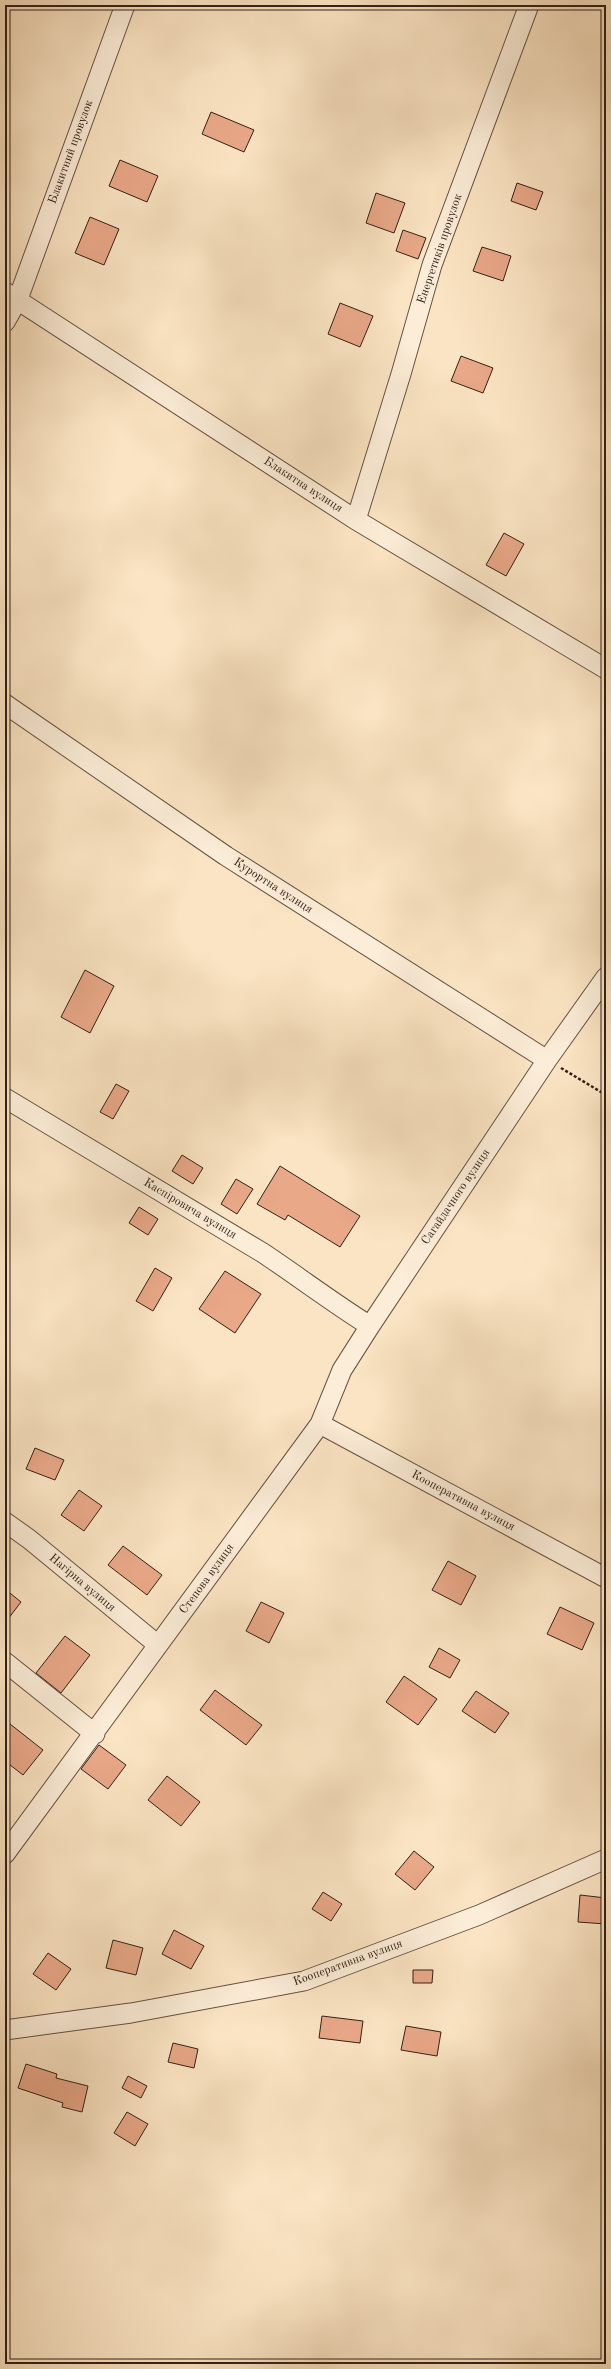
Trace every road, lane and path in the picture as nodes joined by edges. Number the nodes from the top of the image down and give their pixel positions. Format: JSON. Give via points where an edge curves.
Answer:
{"nodes":[{"id":1,"x":124,"y":5,"type":"edge"},
{"id":2,"x":529,"y":5,"type":"edge"},
{"id":3,"x":12,"y":296,"type":"edge"},
{"id":4,"x":5,"y":322,"type":"edge"},
{"id":5,"x":356,"y":520,"type":"junction"},
{"id":6,"x":606,"y":669,"type":"edge"},
{"id":7,"x":5,"y":704,"type":"edge"},
{"id":8,"x":606,"y":977,"type":"edge"},
{"id":9,"x":547,"y":1060,"type":"junction"},
{"id":10,"x":606,"y":1095,"type":"edge"},
{"id":11,"x":5,"y":1098,"type":"edge"},
{"id":12,"x":370,"y":1326,"type":"junction"},
{"id":13,"x":320,"y":1424,"type":"junction"},
{"id":14,"x":5,"y":1522,"type":"edge"},
{"id":15,"x":606,"y":1578,"type":"edge"},
{"id":16,"x":158,"y":1645,"type":"junction"},
{"id":17,"x":5,"y":1662,"type":"edge"},
{"id":18,"x":95,"y":1734,"type":"junction"},
{"id":19,"x":5,"y":1854,"type":"edge"},
{"id":20,"x":606,"y":1859,"type":"edge"},
{"id":21,"x":5,"y":2030,"type":"edge"}],
"edges":[{"from":1,"to":3,"type":"street","name":"Блакитний провулок"},
{"from":2,"to":5,"type":"street","name":"Енергетиків провулок","via":[[432,264],[402,374]]},
{"from":3,"to":4,"type":"street","name":"Блакитний провулок"},
{"from":3,"to":5,"type":"street","name":"Блакитна вулиця"},
{"from":5,"to":6,"type":"street","name":"Блакитна вулиця"},
{"from":7,"to":9,"type":"street","name":"Курортна вулиця","via":[[226,856]]},
{"from":8,"to":9,"type":"street","name":"Сагайдачного вулиця"},
{"from":9,"to":10,"type":"path"},
{"from":9,"to":12,"type":"street","name":"Сагайдачного вулиця"},
{"from":11,"to":12,"type":"street","name":"Каспіровича вулиця","via":[[94,1154],[173,1197],[250,1245]]},
{"from":12,"to":13,"type":"street","name":"Сагайдачного вулиця","via":[[342,1370]]},
{"from":13,"to":15,"type":"street","name":"Кооперативна вулиця"},
{"from":13,"to":16,"type":"street","name":"Степова вулиця"},
{"from":14,"to":16,"type":"street","name":"Нагірна вулиця","via":[[30,1539]]},
{"from":16,"to":18,"type":"street","name":"Степова вулиця"},
{"from":17,"to":18,"type":"street"},
{"from":18,"to":19,"type":"street","name":"Степова вулиця"},
{"from":20,"to":21,"type":"street","name":"Кооперативна вулиця","via":[[479,1914],[304,1981],[131,2013]]}]}
